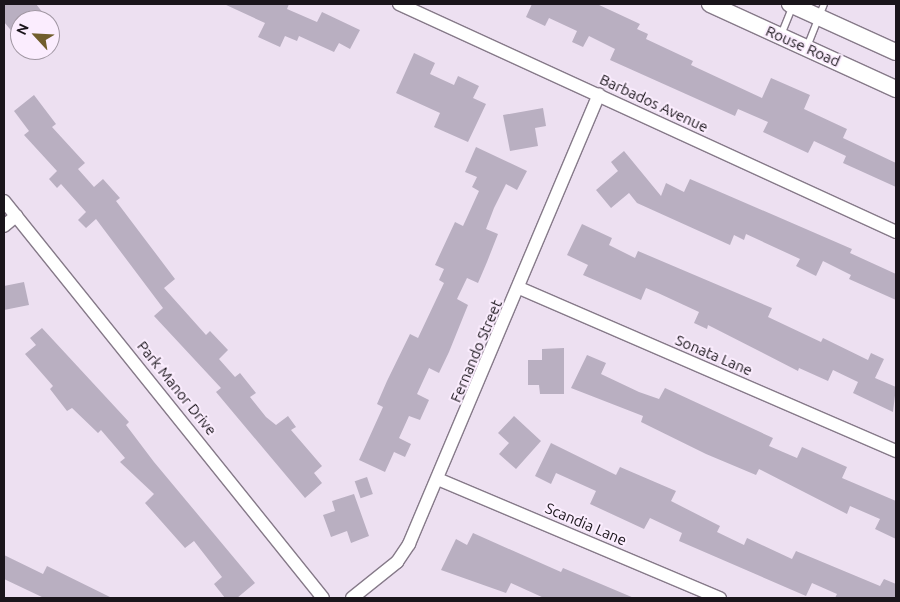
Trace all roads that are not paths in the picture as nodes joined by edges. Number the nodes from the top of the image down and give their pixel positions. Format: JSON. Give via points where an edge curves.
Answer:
{"nodes":[{"id":1,"x":399,"y":4,"type":"edge"},
{"id":2,"x":710,"y":4,"type":"edge"},
{"id":3,"x":792,"y":4,"type":"edge"},
{"id":4,"x":822,"y":10,"type":"edge"},
{"id":5,"x":780,"y":36,"type":"junction"},
{"id":6,"x":807,"y":48,"type":"junction"},
{"id":7,"x":896,"y":52,"type":"edge"},
{"id":8,"x":896,"y":89,"type":"edge"},
{"id":9,"x":598,"y":95,"type":"junction"},
{"id":10,"x":4,"y":200,"type":"edge"},
{"id":11,"x":16,"y":216,"type":"junction"},
{"id":12,"x":4,"y":226,"type":"edge"},
{"id":13,"x":896,"y":232,"type":"edge"},
{"id":14,"x":519,"y":288,"type":"junction"},
{"id":15,"x":896,"y":451,"type":"edge"},
{"id":16,"x":440,"y":480,"type":"junction"},
{"id":17,"x":323,"y":598,"type":"edge"},
{"id":18,"x":352,"y":598,"type":"edge"},
{"id":19,"x":720,"y":598,"type":"edge"}],
"edges":[{"from":1,"to":9,"type":"street","name":"Barbados Avenue"},
{"from":2,"to":5,"type":"street","name":"Rouse Road"},
{"from":3,"to":4,"type":"street"},
{"from":3,"to":5,"type":"lane"},
{"from":4,"to":6,"type":"lane"},
{"from":4,"to":7,"type":"street"},
{"from":5,"to":6,"type":"street","name":"Rouse Road"},
{"from":6,"to":8,"type":"street","name":"Rouse Road"},
{"from":9,"to":13,"type":"street","name":"Barbados Avenue"},
{"from":9,"to":14,"type":"street","name":"Fernando Street"},
{"from":10,"to":11,"type":"street","name":"Park Manor Drive"},
{"from":11,"to":12,"type":"street"},
{"from":11,"to":17,"type":"street","name":"Park Manor Drive"},
{"from":14,"to":15,"type":"street","name":"Sonata Lane"},
{"from":14,"to":16,"type":"street","name":"Fernando Street"},
{"from":16,"to":18,"type":"street","name":"Fernando Street","via":[[397,562]]},
{"from":16,"to":19,"type":"street","name":"Scandia Lane"}]}
